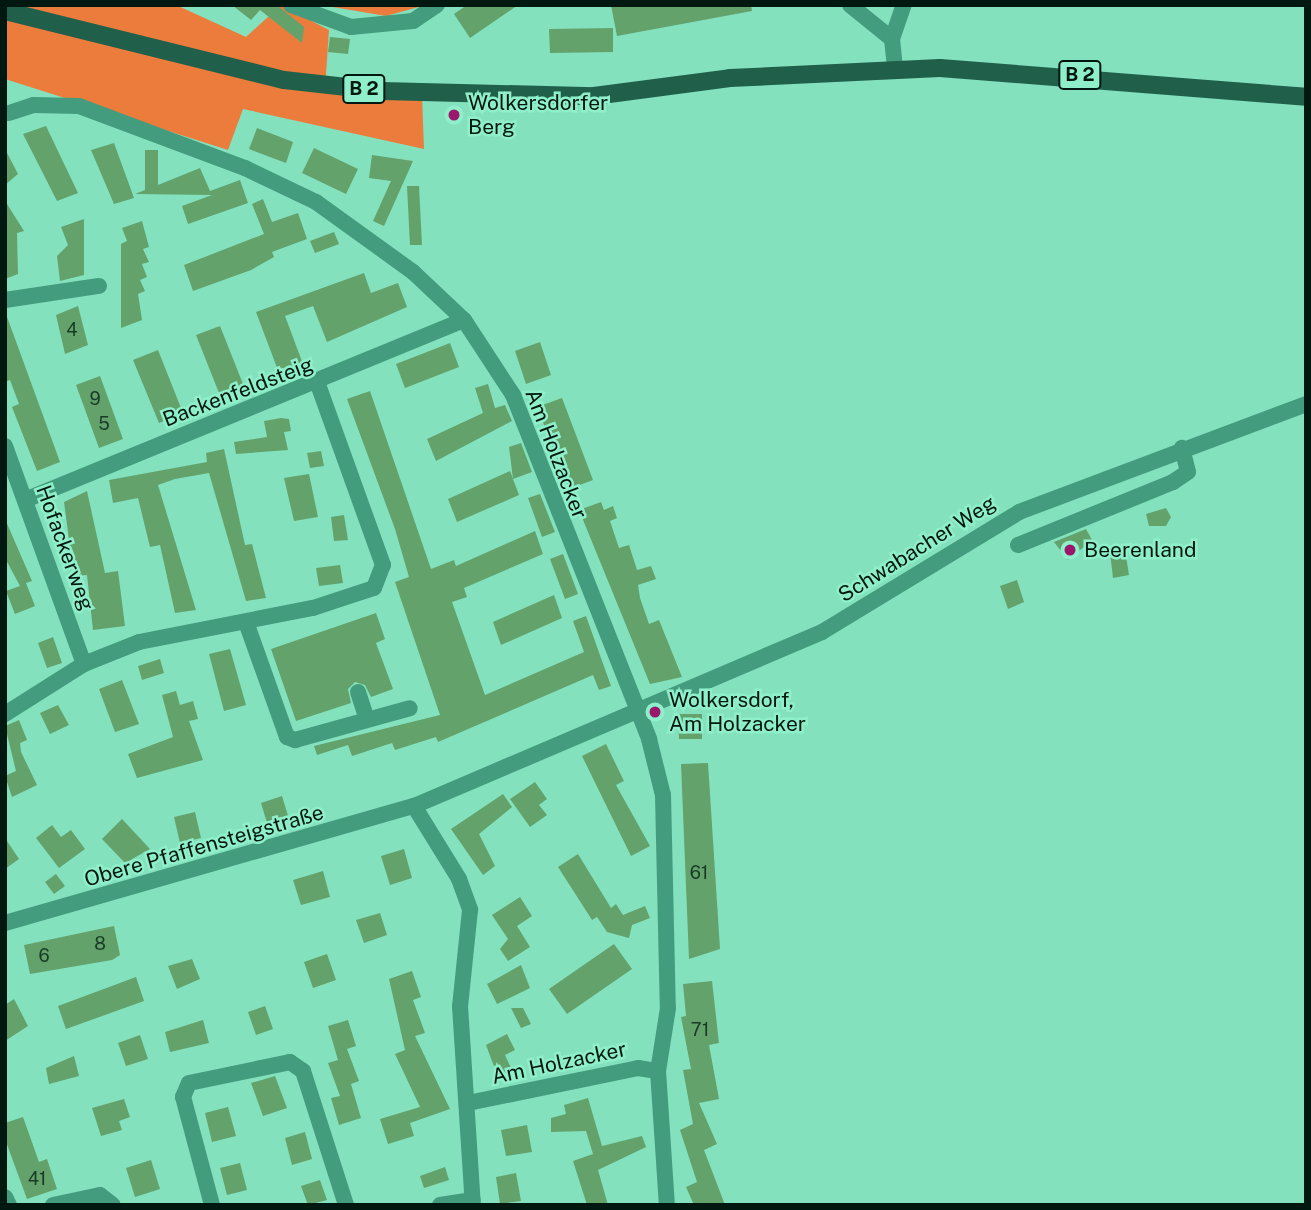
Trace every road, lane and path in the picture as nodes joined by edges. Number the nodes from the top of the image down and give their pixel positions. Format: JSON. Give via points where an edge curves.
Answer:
{"nodes":[{"id":1,"x":291,"y":5,"type":"edge"},
{"id":2,"x":437,"y":5,"type":"edge"},
{"id":3,"x":850,"y":5,"type":"edge"},
{"id":4,"x":905,"y":5,"type":"edge"},
{"id":5,"x":5,"y":10,"type":"edge"},
{"id":6,"x":892,"y":39,"type":"junction"},
{"id":7,"x":895,"y":69,"type":"junction"},
{"id":8,"x":1306,"y":97,"type":"edge"},
{"id":9,"x":9,"y":113,"type":"dead end"},
{"id":10,"x":99,"y":286,"type":"dead end"},
{"id":11,"x":5,"y":300,"type":"edge"},
{"id":12,"x":464,"y":320,"type":"junction"},
{"id":13,"x":318,"y":384,"type":"junction"},
{"id":14,"x":1306,"y":404,"type":"edge"},
{"id":15,"x":5,"y":446,"type":"edge"},
{"id":16,"x":1182,"y":448,"type":"junction"},
{"id":17,"x":1095,"y":479,"type":"junction"},
{"id":18,"x":25,"y":499,"type":"junction"},
{"id":19,"x":1104,"y":507,"type":"junction"},
{"id":20,"x":1018,"y":545,"type":"dead end"},
{"id":21,"x":246,"y":622,"type":"junction"},
{"id":22,"x":84,"y":664,"type":"junction"},
{"id":23,"x":358,"y":692,"type":"dead end"},
{"id":24,"x":410,"y":708,"type":"dead end"},
{"id":25,"x":5,"y":714,"type":"edge"},
{"id":26,"x":366,"y":716,"type":"junction"},
{"id":27,"x":637,"y":716,"type":"junction"},
{"id":28,"x":414,"y":806,"type":"junction"},
{"id":29,"x":5,"y":922,"type":"edge"},
{"id":30,"x":658,"y":1071,"type":"junction"},
{"id":31,"x":468,"y":1103,"type":"junction"},
{"id":32,"x":5,"y":1197,"type":"edge"},
{"id":33,"x":473,"y":1202,"type":"edge"},
{"id":34,"x":9,"y":1205,"type":"edge"},
{"id":35,"x":53,"y":1205,"type":"edge"},
{"id":36,"x":113,"y":1205,"type":"edge"},
{"id":37,"x":212,"y":1205,"type":"edge"},
{"id":38,"x":346,"y":1205,"type":"edge"},
{"id":39,"x":440,"y":1205,"type":"edge"},
{"id":40,"x":667,"y":1205,"type":"edge"}],
"edges":[{"from":1,"to":2,"type":"street","via":[[351,27],[413,21]]},
{"from":3,"to":6,"type":"street"},
{"from":4,"to":6,"type":"street"},
{"from":5,"to":7,"type":"main road","number":"B 2","via":[[284,80],[382,91],[594,96],[730,78]]},
{"from":6,"to":7,"type":"street"},
{"from":7,"to":8,"type":"main road","number":"B 2","via":[[1052,72]]},
{"from":9,"to":12,"type":"street","name":"Am Holzacker","via":[[34,105],[79,106],[245,168],[316,202],[365,236]]},
{"from":10,"to":11,"type":"street"},
{"from":12,"to":13,"type":"street","name":"Backenfeldsteig"},
{"from":12,"to":27,"type":"street","name":"Am Holzacker","via":[[513,395]]},
{"from":13,"to":18,"type":"street","name":"Backenfeldsteig"},
{"from":13,"to":21,"type":"street","via":[[383,565],[374,588]]},
{"from":14,"to":16,"type":"street","name":"Schwabacher Weg"},
{"from":15,"to":18,"type":"street","name":"Hofackerweg"},
{"from":16,"to":17,"type":"street","name":"Schwabacher Weg"},
{"from":16,"to":19,"type":"street","via":[[1188,472]]},
{"from":17,"to":19,"type":"street"},
{"from":17,"to":27,"type":"street","name":"Schwabacher Weg","via":[[970,537],[822,632]]},
{"from":18,"to":22,"type":"street","name":"Hofackerweg"},
{"from":19,"to":20,"type":"street"},
{"from":21,"to":22,"type":"street","via":[[139,642]]},
{"from":21,"to":26,"type":"street","via":[[288,737],[295,740]]},
{"from":22,"to":25,"type":"street"},
{"from":23,"to":26,"type":"street"},
{"from":24,"to":26,"type":"street"},
{"from":27,"to":28,"type":"street","name":"Obere Pfaffensteigstraße"},
{"from":27,"to":30,"type":"street","name":"Am Holzacker","via":[[663,795],[668,1007]]},
{"from":28,"to":29,"type":"street","name":"Obere Pfaffensteigstraße"},
{"from":28,"to":31,"type":"street","via":[[459,879],[470,910],[460,1006]]},
{"from":30,"to":31,"type":"street","name":"Am Holzacker","via":[[638,1068]]},
{"from":30,"to":40,"type":"street","name":"Am Holzacker"},
{"from":31,"to":33,"type":"street"},
{"from":32,"to":34,"type":"street"},
{"from":33,"to":39,"type":"street"},
{"from":35,"to":36,"type":"street","via":[[100,1195]]},
{"from":37,"to":38,"type":"street","via":[[183,1097],[188,1083],[290,1062],[303,1071]]}]}
